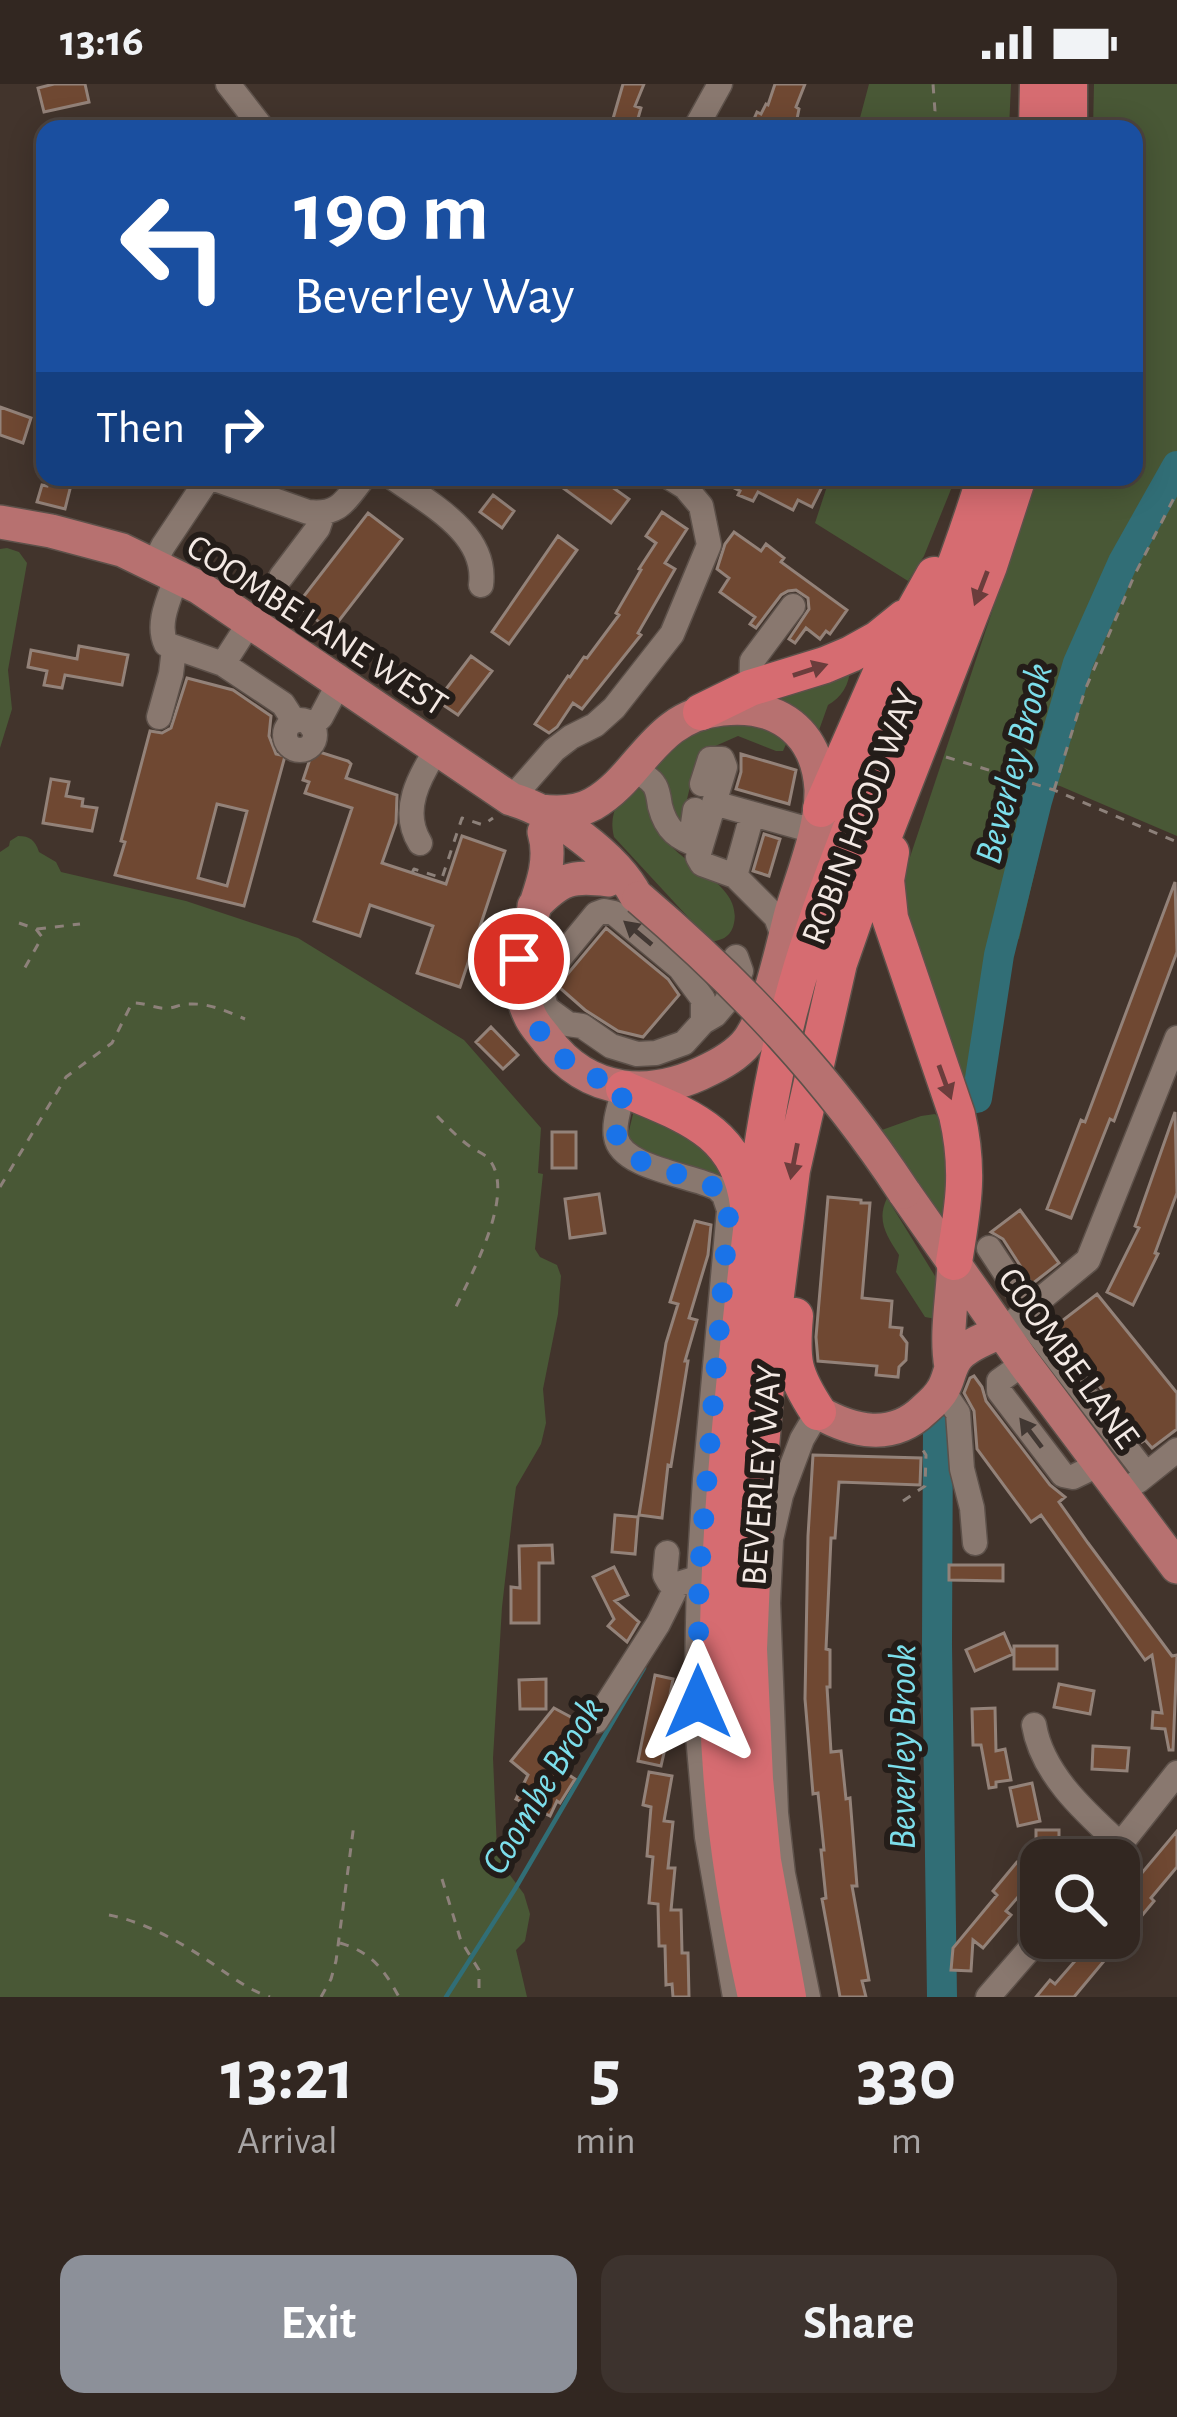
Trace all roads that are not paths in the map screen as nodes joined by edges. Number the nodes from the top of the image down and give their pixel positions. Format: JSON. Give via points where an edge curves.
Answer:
{"nodes":[{"id":1,"x":227,"y":84,"type":"edge"},
{"id":2,"x":720,"y":84,"type":"edge"},
{"id":3,"x":1038,"y":84,"type":"edge"},
{"id":4,"x":1069,"y":84,"type":"edge"},
{"id":5,"x":256,"y":120,"type":"edge"},
{"id":6,"x":703,"y":120,"type":"edge"},
{"id":7,"x":1037,"y":120,"type":"edge"},
{"id":8,"x":1069,"y":120,"type":"edge"},
{"id":9,"x":205,"y":486,"type":"edge"},
{"id":10,"x":234,"y":486,"type":"edge"},
{"id":11,"x":357,"y":486,"type":"edge"},
{"id":12,"x":404,"y":486,"type":"edge"},
{"id":13,"x":684,"y":486,"type":"edge"},
{"id":14,"x":970,"y":486,"type":"edge"},
{"id":15,"x":982,"y":486,"type":"edge"},
{"id":16,"x":1015,"y":486,"type":"edge"},
{"id":17,"x":323,"y":514,"type":"junction"},
{"id":18,"x":0,"y":522,"type":"edge"},
{"id":19,"x":166,"y":570,"type":"junction"},
{"id":20,"x":280,"y":578,"type":"dead end"},
{"id":21,"x":482,"y":585,"type":"dead end"},
{"id":22,"x":793,"y":606,"type":"dead end"},
{"id":23,"x":912,"y":612,"type":"junction"},
{"id":24,"x":250,"y":622,"type":"junction"},
{"id":25,"x":175,"y":649,"type":"junction"},
{"id":26,"x":223,"y":664,"type":"junction"},
{"id":27,"x":339,"y":683,"type":"junction"},
{"id":28,"x":751,"y":698,"type":"junction"},
{"id":29,"x":701,"y":712,"type":"joint"},
{"id":30,"x":159,"y":717,"type":"dead end"},
{"id":31,"x":437,"y":749,"type":"junction"},
{"id":32,"x":927,"y":755,"type":"junction"},
{"id":33,"x":621,"y":779,"type":"junction"},
{"id":34,"x":523,"y":814,"type":"junction"},
{"id":35,"x":752,"y":815,"type":"junction"},
{"id":36,"x":819,"y":816,"type":"junction"},
{"id":37,"x":420,"y":844,"type":"dead end"},
{"id":38,"x":700,"y":846,"type":"junction"},
{"id":39,"x":735,"y":875,"type":"junction"},
{"id":40,"x":621,"y":882,"type":"junction"},
{"id":41,"x":534,"y":906,"type":"junction"},
{"id":42,"x":784,"y":939,"type":"junction"},
{"id":43,"x":736,"y":957,"type":"dead end"},
{"id":44,"x":772,"y":984,"type":"junction"},
{"id":45,"x":539,"y":1014,"type":"junction"},
{"id":46,"x":703,"y":1022,"type":"junction"},
{"id":47,"x":822,"y":1027,"type":"joint"},
{"id":48,"x":1177,"y":1038,"type":"edge"},
{"id":49,"x":624,"y":1089,"type":"junction"},
{"id":50,"x":752,"y":1170,"type":"junction"},
{"id":51,"x":785,"y":1212,"type":"junction"},
{"id":52,"x":988,"y":1248,"type":"dead end"},
{"id":53,"x":954,"y":1262,"type":"junction"},
{"id":54,"x":1018,"y":1318,"type":"junction"},
{"id":55,"x":947,"y":1379,"type":"junction"},
{"id":56,"x":818,"y":1412,"type":"junction"},
{"id":57,"x":1177,"y":1450,"type":"edge"},
{"id":58,"x":1134,"y":1484,"type":"junction"},
{"id":59,"x":754,"y":1532,"type":"junction"},
{"id":60,"x":975,"y":1543,"type":"dead end"},
{"id":61,"x":667,"y":1553,"type":"dead end"},
{"id":62,"x":1177,"y":1567,"type":"edge"},
{"id":63,"x":688,"y":1581,"type":"junction"},
{"id":64,"x":596,"y":1710,"type":"dead end"},
{"id":65,"x":1034,"y":1725,"type":"dead end"},
{"id":66,"x":1177,"y":1773,"type":"edge"},
{"id":67,"x":1105,"y":1839,"type":"edge"},
{"id":68,"x":1124,"y":1839,"type":"edge"},
{"id":69,"x":1021,"y":1959,"type":"edge"},
{"id":70,"x":735,"y":1997,"type":"edge"},
{"id":71,"x":756,"y":1997,"type":"edge"},
{"id":72,"x":788,"y":1997,"type":"edge"},
{"id":73,"x":808,"y":1997,"type":"edge"},
{"id":74,"x":988,"y":1997,"type":"edge"}],
"edges":[{"from":1,"to":5,"type":"street"},
{"from":2,"to":6,"type":"street"},
{"from":3,"to":7,"type":"highway"},
{"from":4,"to":8,"type":"highway"},
{"from":9,"to":19,"type":"street"},
{"from":10,"to":17,"type":"street"},
{"from":11,"to":17,"type":"street"},
{"from":12,"to":21,"type":"street","via":[[475,545]]},
{"from":13,"to":34,"type":"street","via":[[701,506],[709,545],[672,634],[614,708],[554,750]]},
{"from":14,"to":23,"type":"highway"},
{"from":15,"to":50,"type":"highway","name":"ROBIN HOOD WAY","via":[[806,953]]},
{"from":16,"to":32,"type":"highway","name":"ROBIN HOOD WAY","one_way":true},
{"from":17,"to":20,"type":"street"},
{"from":18,"to":19,"type":"main road","name":"COOMBE LANE WEST","via":[[89,540]]},
{"from":19,"to":24,"type":"main road","name":"COOMBE LANE WEST"},
{"from":19,"to":25,"type":"street","via":[[162,635]]},
{"from":22,"to":28,"type":"street","via":[[752,661]]},
{"from":28,"to":23,"type":"highway","one_way":true,"via":[[851,654]]},
{"from":23,"to":36,"type":"highway"},
{"from":24,"to":26,"type":"street"},
{"from":24,"to":27,"type":"main road","name":"COOMBE LANE WEST"},
{"from":25,"to":26,"type":"street"},
{"from":25,"to":30,"type":"street"},
{"from":26,"to":27,"type":"street","via":[[303,724],[321,717]]},
{"from":27,"to":31,"type":"main road","name":"COOMBE LANE WEST"},
{"from":28,"to":29,"type":"highway"},
{"from":28,"to":36,"type":"main road","via":[[812,748]]},
{"from":29,"to":33,"type":"main road","via":[[666,733]]},
{"from":31,"to":34,"type":"main road","name":"COOMBE LANE WEST"},
{"from":31,"to":37,"type":"street","via":[[410,815]]},
{"from":32,"to":47,"type":"highway","name":"ROBIN HOOD WAY","via":[[846,943]]},
{"from":32,"to":53,"type":"highway","one_way":true,"via":[[886,880],[916,1026],[962,1138],[965,1195]]},
{"from":33,"to":34,"type":"main road","via":[[580,810]]},
{"from":33,"to":38,"type":"street","via":[[644,776],[655,785],[672,832]]},
{"from":33,"to":40,"type":"main road","via":[[602,813],[600,844]]},
{"from":34,"to":40,"type":"main road","name":"COOMBE LANE WEST"},
{"from":34,"to":41,"type":"main road","via":[[548,846]]},
{"from":35,"to":36,"type":"street","via":[[803,828]]},
{"from":35,"to":38,"type":"street","via":[[704,799]]},
{"from":35,"to":39,"type":"street"},
{"from":36,"to":42,"type":"main road"},
{"from":38,"to":39,"type":"street","via":[[702,865]]},
{"from":39,"to":42,"type":"street","via":[[776,917]]},
{"from":40,"to":41,"type":"main road","via":[[570,878]]},
{"from":40,"to":53,"type":"main road","name":"COOMBE LANE","bridge":true,"via":[[794,1046]]},
{"from":41,"to":45,"type":"main road","via":[[519,959]]},
{"from":42,"to":44,"type":"main road"},
{"from":43,"to":46,"type":"street","via":[[741,971],[726,1002]]},
{"from":44,"to":49,"type":"main road","via":[[753,1035],[736,1054],[686,1082]]},
{"from":44,"to":50,"type":"highway","via":[[746,1121]]},
{"from":45,"to":46,"type":"street","via":[[637,1054],[674,1048]]},
{"from":46,"to":45,"type":"street","one_way":true,"via":[[703,999],[680,968],[604,911],[545,976]]},
{"from":45,"to":49,"type":"main road","via":[[558,1055]]},
{"from":47,"to":51,"type":"highway","name":"BEVERLEY WAY","one_way":true},
{"from":48,"to":54,"type":"street","via":[[1088,1260]]},
{"from":49,"to":50,"type":"highway","via":[[693,1119]]},
{"from":49,"to":63,"type":"street","name":"BEVERLEY WAY","via":[[616,1125],[622,1150],[717,1188],[729,1210]]},
{"from":50,"to":71,"type":"highway","name":"BEVERLEY WAY","via":[[717,1647],[722,1780]]},
{"from":51,"to":56,"type":"highway","via":[[797,1260],[793,1362]]},
{"from":51,"to":59,"type":"highway","name":"BEVERLEY WAY"},
{"from":52,"to":54,"type":"street"},
{"from":53,"to":54,"type":"main road","name":"COOMBE LANE"},
{"from":53,"to":55,"type":"main road"},
{"from":54,"to":55,"type":"main road","via":[[964,1351]]},
{"from":54,"to":58,"type":"street"},
{"from":54,"to":58,"type":"main road","name":"COOMBE LANE","via":[[1024,1363],[1100,1464]]},
{"from":55,"to":56,"type":"main road","via":[[918,1416],[882,1431],[850,1428]]},
{"from":55,"to":60,"type":"street"},
{"from":56,"to":59,"type":"highway","via":[[790,1417],[778,1435]]},
{"from":56,"to":73,"type":"street","name":"BEVERLEY WAY","via":[[781,1495],[768,1603],[776,1813]]},
{"from":57,"to":58,"type":"street"},
{"from":58,"to":62,"type":"main road","name":"COOMBE LANE"},
{"from":59,"to":72,"type":"highway","name":"BEVERLEY WAY","via":[[754,1778]]},
{"from":61,"to":63,"type":"street","via":[[670,1582]]},
{"from":63,"to":64,"type":"street"},
{"from":63,"to":70,"type":"street","name":"BEVERLEY WAY","via":[[704,1796]]},
{"from":65,"to":67,"type":"street","via":[[1043,1760]]},
{"from":66,"to":68,"type":"street"},
{"from":69,"to":74,"type":"street"}]}
